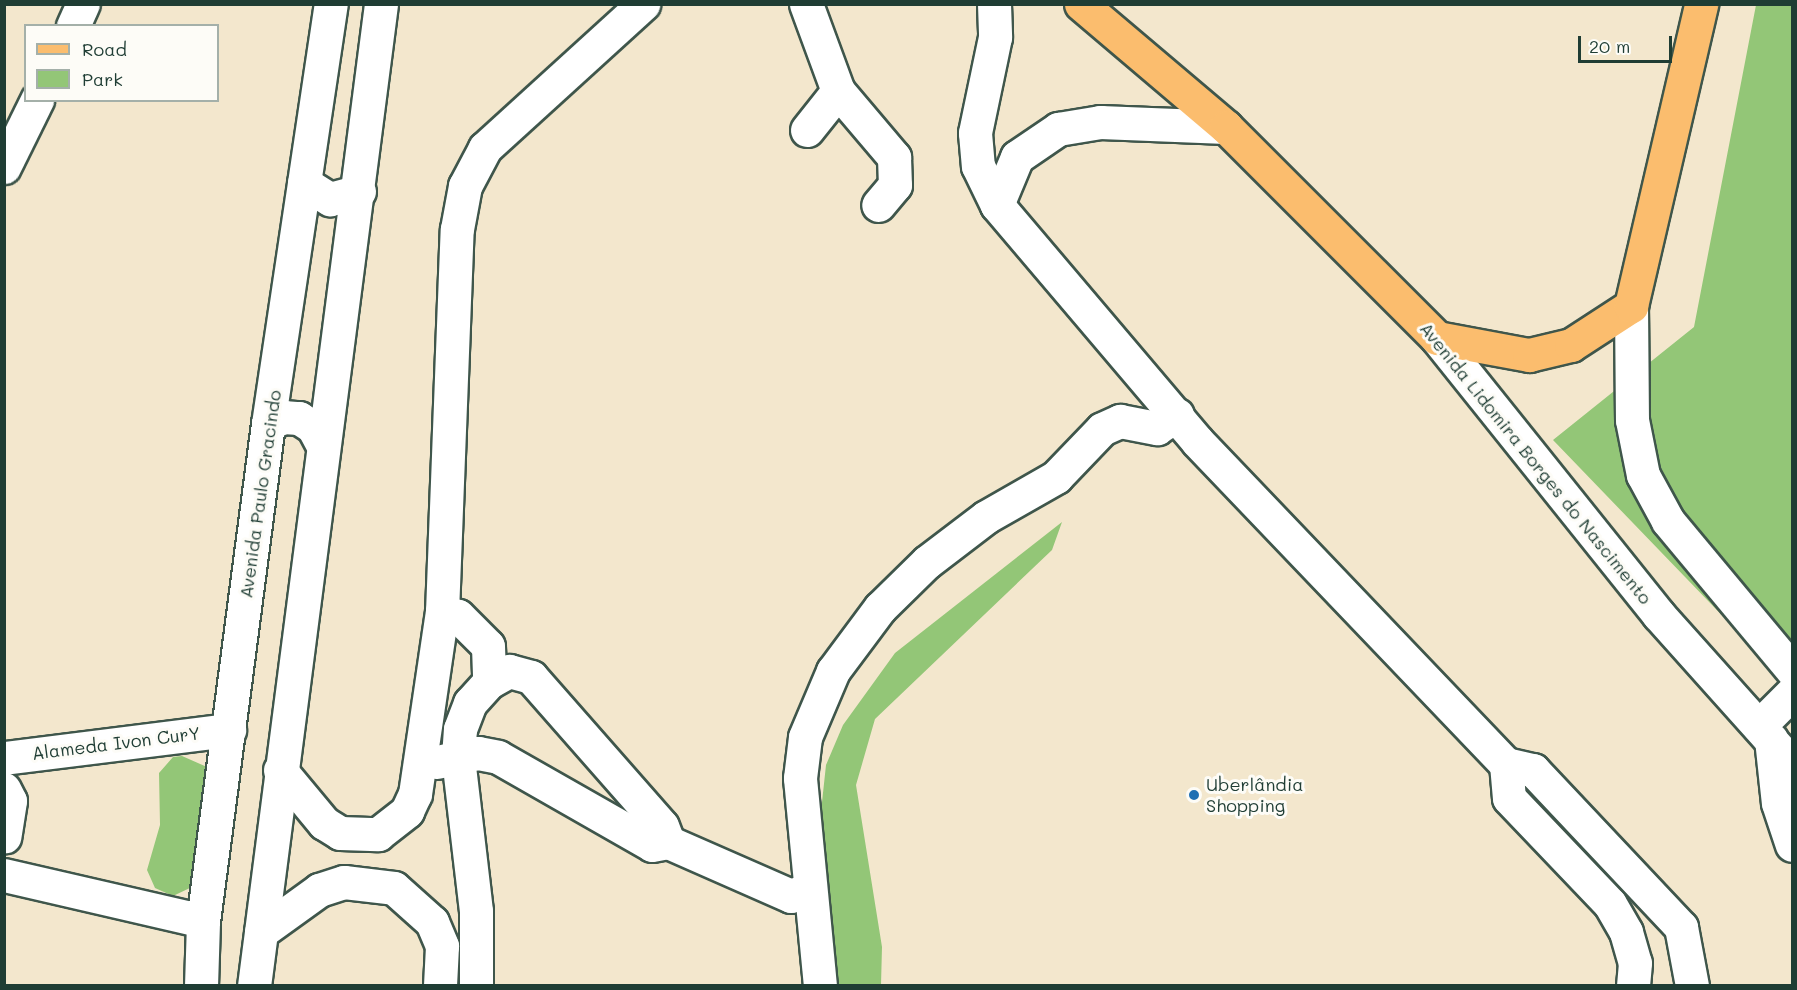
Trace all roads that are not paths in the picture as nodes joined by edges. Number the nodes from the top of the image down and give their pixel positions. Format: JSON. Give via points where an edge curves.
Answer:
{"nodes":[{"id":1,"x":83,"y":4,"type":"edge"},
{"id":2,"x":331,"y":4,"type":"edge"},
{"id":3,"x":381,"y":4,"type":"edge"},
{"id":4,"x":643,"y":4,"type":"edge"},
{"id":5,"x":806,"y":4,"type":"edge"},
{"id":6,"x":994,"y":4,"type":"edge"},
{"id":7,"x":1081,"y":4,"type":"edge"},
{"id":8,"x":1701,"y":4,"type":"edge"},
{"id":9,"x":74,"y":24,"type":"edge"},
{"id":10,"x":838,"y":91,"type":"junction"},
{"id":11,"x":36,"y":102,"type":"edge"},
{"id":12,"x":1226,"y":127,"type":"junction"},
{"id":13,"x":807,"y":130,"type":"dead end"},
{"id":14,"x":4,"y":167,"type":"edge"},
{"id":15,"x":304,"y":183,"type":"junction"},
{"id":16,"x":359,"y":191,"type":"junction"},
{"id":17,"x":878,"y":205,"type":"dead end"},
{"id":18,"x":997,"y":205,"type":"junction"},
{"id":19,"x":1631,"y":306,"type":"junction"},
{"id":20,"x":1437,"y":338,"type":"junction"},
{"id":21,"x":1177,"y":415,"type":"junction"},
{"id":22,"x":268,"y":424,"type":"junction"},
{"id":23,"x":321,"y":442,"type":"junction"},
{"id":24,"x":442,"y":612,"type":"junction"},
{"id":25,"x":1792,"y":670,"type":"edge"},
{"id":26,"x":489,"y":682,"type":"junction"},
{"id":27,"x":1792,"y":693,"type":"edge"},
{"id":28,"x":229,"y":730,"type":"junction"},
{"id":29,"x":1765,"y":733,"type":"junction"},
{"id":30,"x":458,"y":757,"type":"junction"},
{"id":31,"x":4,"y":758,"type":"edge"},
{"id":32,"x":606,"y":763,"type":"junction"},
{"id":33,"x":1506,"y":764,"type":"junction"},
{"id":34,"x":1792,"y":764,"type":"edge"},
{"id":35,"x":280,"y":770,"type":"junction"},
{"id":36,"x":418,"y":774,"type":"junction"},
{"id":37,"x":4,"y":789,"type":"edge"},
{"id":38,"x":574,"y":800,"type":"junction"},
{"id":39,"x":4,"y":837,"type":"edge"},
{"id":40,"x":668,"y":842,"type":"junction"},
{"id":41,"x":1792,"y":845,"type":"edge"},
{"id":42,"x":4,"y":875,"type":"edge"},
{"id":43,"x":808,"y":890,"type":"junction"},
{"id":44,"x":203,"y":921,"type":"junction"},
{"id":45,"x":261,"y":932,"type":"junction"},
{"id":46,"x":201,"y":986,"type":"edge"},
{"id":47,"x":254,"y":986,"type":"edge"},
{"id":48,"x":440,"y":986,"type":"edge"},
{"id":49,"x":476,"y":986,"type":"edge"},
{"id":50,"x":820,"y":986,"type":"edge"},
{"id":51,"x":1633,"y":986,"type":"edge"},
{"id":52,"x":1692,"y":986,"type":"edge"}],
"edges":[{"from":1,"to":9,"type":"street"},
{"from":2,"to":15,"type":"street","name":"Avenida Paulo Gracindo"},
{"from":3,"to":16,"type":"street"},
{"from":4,"to":24,"type":"street","via":[[485,148],[465,186],[457,229]]},
{"from":5,"to":10,"type":"street"},
{"from":6,"to":18,"type":"street","via":[[995,37],[975,133],[978,166]]},
{"from":7,"to":12,"type":"main road","name":"Avenida Lidomira Borges do Nascimento"},
{"from":8,"to":19,"type":"main road"},
{"from":10,"to":13,"type":"street"},
{"from":10,"to":17,"type":"street","via":[[894,157],[895,185]]},
{"from":11,"to":14,"type":"street"},
{"from":12,"to":18,"type":"street","via":[[1100,122],[1058,129],[1017,157]]},
{"from":12,"to":20,"type":"main road","name":"Avenida Lidomira Borges do Nascimento"},
{"from":15,"to":16,"type":"street","via":[[330,199]]},
{"from":15,"to":22,"type":"street","name":"Avenida Paulo Gracindo"},
{"from":16,"to":23,"type":"street"},
{"from":18,"to":21,"type":"street"},
{"from":19,"to":20,"type":"main road","via":[[1571,345],[1529,355]]},
{"from":19,"to":25,"type":"street","via":[[1632,420],[1643,475],[1668,521]]},
{"from":20,"to":29,"type":"street","name":"Avenida Lidomira Borges do Nascimento","via":[[1658,614]]},
{"from":21,"to":33,"type":"street"},
{"from":21,"to":43,"type":"street","via":[[1157,428],[1120,420],[1102,429],[1056,477],[967,530],[880,608],[833,671],[805,737],[800,778]]},
{"from":22,"to":23,"type":"street","via":[[283,417],[299,418],[313,427]]},
{"from":22,"to":28,"type":"street","name":"Avenida Paulo Gracindo"},
{"from":23,"to":35,"type":"street"},
{"from":24,"to":26,"type":"street","via":[[458,616],[489,646]]},
{"from":24,"to":36,"type":"street"},
{"from":26,"to":30,"type":"street","via":[[470,703],[460,729]]},
{"from":26,"to":32,"type":"street","via":[[509,671],[531,677]]},
{"from":27,"to":29,"type":"street"},
{"from":28,"to":31,"type":"street","name":"Alameda Ivon CurY"},
{"from":28,"to":44,"type":"street","name":"Avenida Paulo Gracindo"},
{"from":29,"to":34,"type":"street","name":"Avenida Lidomira Borges do Nascimento"},
{"from":29,"to":41,"type":"street","via":[[1778,802]]},
{"from":30,"to":36,"type":"street"},
{"from":30,"to":38,"type":"street","via":[[498,757]]},
{"from":30,"to":49,"type":"street","via":[[476,910]]},
{"from":32,"to":38,"type":"street","via":[[604,788],[591,799]]},
{"from":32,"to":40,"type":"street","via":[[662,826]]},
{"from":33,"to":51,"type":"street","via":[[1509,798],[1610,904],[1626,932],[1635,963]]},
{"from":33,"to":52,"type":"street","via":[[1533,770],[1681,927]]},
{"from":35,"to":36,"type":"street","via":[[324,823],[358,836],[378,834],[400,818],[415,794]]},
{"from":35,"to":45,"type":"street"},
{"from":37,"to":39,"type":"street","via":[[10,801]]},
{"from":38,"to":40,"type":"street","via":[[652,845]]},
{"from":40,"to":43,"type":"street","via":[[791,896]]},
{"from":42,"to":44,"type":"street"},
{"from":43,"to":50,"type":"street"},
{"from":44,"to":46,"type":"street","name":"Avenida Paulo Gracindo"},
{"from":45,"to":47,"type":"street"},
{"from":45,"to":48,"type":"street","via":[[319,890],[344,882],[394,888],[432,922],[442,946]]}]}
